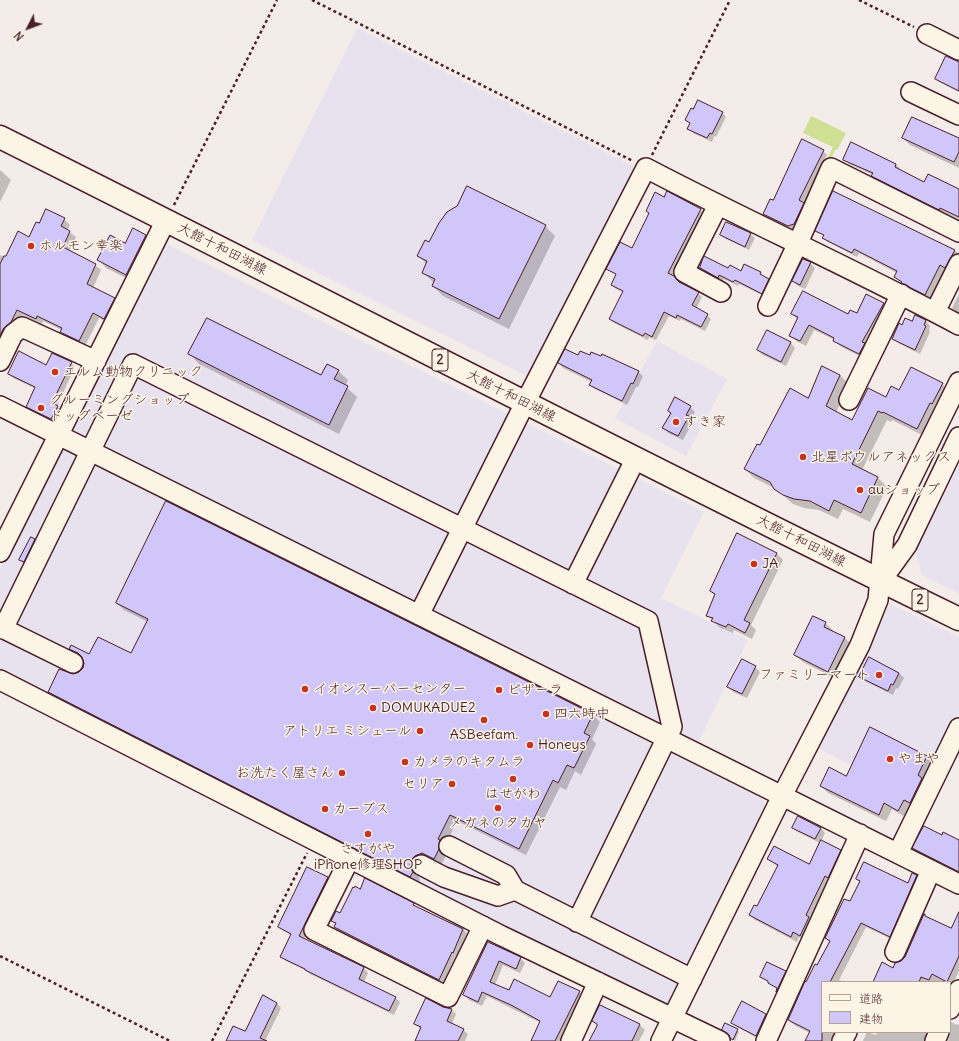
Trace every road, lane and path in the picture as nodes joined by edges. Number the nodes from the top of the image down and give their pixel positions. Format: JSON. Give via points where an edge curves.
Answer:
{"nodes":[{"id":1,"x":277,"y":0,"type":"edge"},
{"id":2,"x":312,"y":0,"type":"edge"},
{"id":3,"x":730,"y":0,"type":"edge"},
{"id":4,"x":859,"y":0,"type":"edge"},
{"id":5,"x":927,"y":34,"type":"joint"},
{"id":6,"x":959,"y":50,"type":"edge"},
{"id":7,"x":911,"y":92,"type":"dead end"},
{"id":8,"x":959,"y":115,"type":"edge"},
{"id":9,"x":0,"y":137,"type":"edge"},
{"id":10,"x":646,"y":168,"type":"junction"},
{"id":11,"x":718,"y":205,"type":"junction"},
{"id":12,"x":166,"y":220,"type":"junction"},
{"id":13,"x":959,"y":232,"type":"edge"},
{"id":14,"x":798,"y":243,"type":"junction"},
{"id":15,"x":959,"y":264,"type":"edge"},
{"id":16,"x":721,"y":292,"type":"dead end"},
{"id":17,"x":901,"y":294,"type":"junction"},
{"id":18,"x":768,"y":306,"type":"dead end"},
{"id":19,"x":935,"y":312,"type":"junction"},
{"id":20,"x":959,"y":325,"type":"edge"},
{"id":21,"x":0,"y":361,"type":"edge"},
{"id":22,"x":96,"y":361,"type":"junction"},
{"id":23,"x":959,"y":382,"type":"edge"},
{"id":24,"x":849,"y":400,"type":"dead end"},
{"id":25,"x":525,"y":403,"type":"junction"},
{"id":26,"x":0,"y":406,"type":"edge"},
{"id":27,"x":59,"y":435,"type":"junction"},
{"id":28,"x":959,"y":437,"type":"edge"},
{"id":29,"x":91,"y":451,"type":"junction"},
{"id":30,"x":636,"y":458,"type":"junction"},
{"id":31,"x":462,"y":528,"type":"junction"},
{"id":32,"x":0,"y":552,"type":"edge"},
{"id":33,"x":881,"y":581,"type":"junction"},
{"id":34,"x":573,"y":584,"type":"junction"},
{"id":35,"x":419,"y":615,"type":"junction"},
{"id":36,"x":959,"y":619,"type":"edge"},
{"id":37,"x":2,"y":628,"type":"edge"},
{"id":38,"x":73,"y":663,"type":"dead end"},
{"id":39,"x":0,"y":680,"type":"edge"},
{"id":40,"x":667,"y":738,"type":"junction"},
{"id":41,"x":956,"y":740,"type":"edge"},
{"id":42,"x":782,"y":796,"type":"junction"},
{"id":43,"x":860,"y":834,"type":"junction"},
{"id":44,"x":314,"y":840,"type":"junction"},
{"id":45,"x":448,"y":846,"type":"dead end"},
{"id":46,"x":898,"y":853,"type":"junction"},
{"id":47,"x":350,"y":858,"type":"junction"},
{"id":48,"x":421,"y":866,"type":"dead end"},
{"id":49,"x":931,"y":870,"type":"junction"},
{"id":50,"x":959,"y":884,"type":"edge"},
{"id":51,"x":515,"y":890,"type":"junction"},
{"id":52,"x":576,"y":922,"type":"junction"},
{"id":53,"x":483,"y":926,"type":"junction"},
{"id":54,"x":894,"y":952,"type":"dead end"},
{"id":55,"x":0,"y":956,"type":"edge"},
{"id":56,"x":692,"y":979,"type":"junction"},
{"id":57,"x":598,"y":982,"type":"junction"},
{"id":58,"x":959,"y":990,"type":"edge"},
{"id":59,"x":951,"y":1007,"type":"edge"},
{"id":60,"x":674,"y":1018,"type":"junction"},
{"id":61,"x":170,"y":1041,"type":"edge"},
{"id":62,"x":212,"y":1041,"type":"edge"},
{"id":63,"x":571,"y":1041,"type":"edge"},
{"id":64,"x":661,"y":1041,"type":"edge"},
{"id":65,"x":720,"y":1041,"type":"edge"},
{"id":66,"x":766,"y":1041,"type":"edge"}],
"edges":[{"from":1,"to":12,"type":"path"},
{"from":2,"to":10,"type":"path"},
{"from":3,"to":10,"type":"path"},
{"from":4,"to":5,"type":"path"},
{"from":5,"to":6,"type":"street"},
{"from":7,"to":8,"type":"street"},
{"from":9,"to":12,"type":"main road","name":"大館十和田湖線","number":"2"},
{"from":10,"to":11,"type":"street"},
{"from":10,"to":25,"type":"street"},
{"from":11,"to":14,"type":"street"},
{"from":11,"to":16,"type":"street","via":[[684,272]]},
{"from":12,"to":22,"type":"street"},
{"from":12,"to":25,"type":"main road","name":"大館十和田湖線","number":"2"},
{"from":13,"to":14,"type":"street","via":[[831,168]]},
{"from":14,"to":17,"type":"street"},
{"from":14,"to":18,"type":"street"},
{"from":15,"to":19,"type":"street"},
{"from":17,"to":19,"type":"street"},
{"from":17,"to":24,"type":"street"},
{"from":19,"to":20,"type":"street"},
{"from":21,"to":22,"type":"street","via":[[13,334],[22,327]]},
{"from":22,"to":27,"type":"street"},
{"from":23,"to":33,"type":"street","via":[[884,534]]},
{"from":25,"to":30,"type":"main road","name":"大館十和田湖線","number":"2"},
{"from":25,"to":31,"type":"street"},
{"from":26,"to":27,"type":"street"},
{"from":27,"to":29,"type":"street"},
{"from":27,"to":32,"type":"street"},
{"from":28,"to":33,"type":"street","via":[[907,545]]},
{"from":29,"to":31,"type":"street","via":[[133,364]]},
{"from":29,"to":35,"type":"street"},
{"from":29,"to":37,"type":"street"},
{"from":30,"to":33,"type":"main road","name":"大館十和田湖線","number":"2"},
{"from":30,"to":34,"type":"street"},
{"from":31,"to":34,"type":"street"},
{"from":31,"to":35,"type":"street"},
{"from":33,"to":36,"type":"main road","name":"大館十和田湖線","number":"2"},
{"from":33,"to":42,"type":"street","via":[[878,600],[860,645]]},
{"from":34,"to":40,"type":"street","via":[[648,621],[672,724]]},
{"from":35,"to":40,"type":"street"},
{"from":37,"to":38,"type":"street"},
{"from":39,"to":44,"type":"street"},
{"from":40,"to":42,"type":"street"},
{"from":40,"to":52,"type":"street"},
{"from":41,"to":46,"type":"street"},
{"from":42,"to":43,"type":"street"},
{"from":42,"to":56,"type":"street"},
{"from":43,"to":46,"type":"street"},
{"from":43,"to":66,"type":"street"},
{"from":44,"to":47,"type":"street"},
{"from":44,"to":62,"type":"path"},
{"from":45,"to":51,"type":"street","via":[[506,875]]},
{"from":46,"to":49,"type":"street"},
{"from":47,"to":53,"type":"street"},
{"from":47,"to":53,"type":"street","via":[[314,930],[448,997]]},
{"from":48,"to":51,"type":"street","via":[[498,896]]},
{"from":49,"to":50,"type":"street"},
{"from":49,"to":54,"type":"street"},
{"from":51,"to":52,"type":"street"},
{"from":52,"to":56,"type":"street"},
{"from":53,"to":57,"type":"street"},
{"from":55,"to":61,"type":"path"},
{"from":56,"to":60,"type":"street"},
{"from":57,"to":60,"type":"street"},
{"from":57,"to":63,"type":"street"},
{"from":58,"to":59,"type":"street"},
{"from":60,"to":64,"type":"street"},
{"from":60,"to":65,"type":"street"}]}
